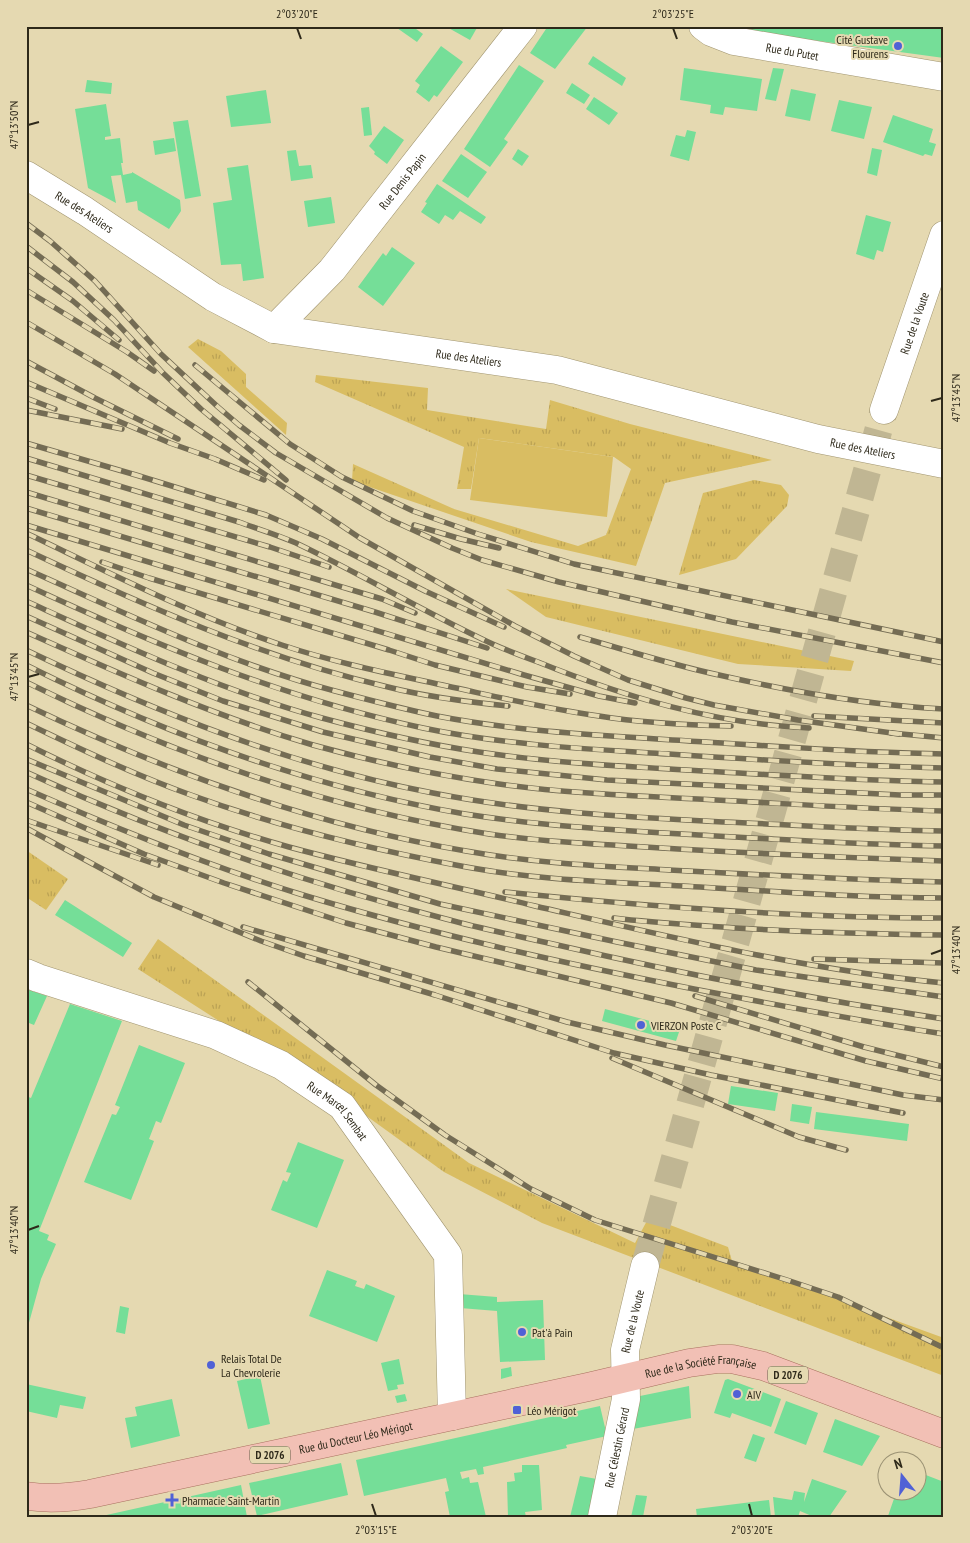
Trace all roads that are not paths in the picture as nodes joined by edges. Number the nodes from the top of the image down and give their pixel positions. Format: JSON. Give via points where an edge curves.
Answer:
{"nodes":[{"id":1,"x":523,"y":26,"type":"edge"},
{"id":2,"x":703,"y":26,"type":"edge"},
{"id":3,"x":944,"y":77,"type":"edge"},
{"id":4,"x":26,"y":175,"type":"edge"},
{"id":5,"x":944,"y":235,"type":"edge"},
{"id":6,"x":274,"y":329,"type":"junction"},
{"id":7,"x":884,"y":410,"type":"tunnel mouth"},
{"id":8,"x":944,"y":464,"type":"edge"},
{"id":9,"x":26,"y":973,"type":"edge"},
{"id":10,"x":645,"y":1266,"type":"tunnel mouth"},
{"id":11,"x":625,"y":1378,"type":"junction"},
{"id":12,"x":452,"y":1416,"type":"junction"},
{"id":13,"x":944,"y":1434,"type":"edge"},
{"id":14,"x":26,"y":1496,"type":"edge"},
{"id":15,"x":602,"y":1517,"type":"edge"}],
"edges":[{"from":1,"to":6,"type":"street","name":"Rue Denis Papin","via":[[332,270]]},
{"from":2,"to":3,"type":"street","name":"Rue du Putet","via":[[734,41]]},
{"from":4,"to":6,"type":"street","name":"Rue des Ateliers","via":[[213,297]]},
{"from":5,"to":7,"type":"street","name":"Rue de la Voute"},
{"from":6,"to":8,"type":"street","name":"Rue des Ateliers","via":[[557,370],[818,439]]},
{"from":9,"to":12,"type":"street","name":"Rue Marcel Sembat","via":[[216,1035],[281,1065],[342,1106],[448,1255]]},
{"from":10,"to":11,"type":"street","name":"Rue de la Voute","via":[[624,1350]]},
{"from":11,"to":12,"type":"main road","name":"Rue du Docteur Léo Mérigot","number":"D 2076"},
{"from":11,"to":13,"type":"main road","name":"Rue de la Société Française","number":"D 2076","via":[[705,1360],[744,1361]]},
{"from":11,"to":15,"type":"street","name":"Rue Célestin Gérard","via":[[626,1399]]},
{"from":12,"to":14,"type":"main road","name":"Rue du Docteur Léo Mérigot","number":"D 2076","via":[[90,1494],[68,1498]]}]}
